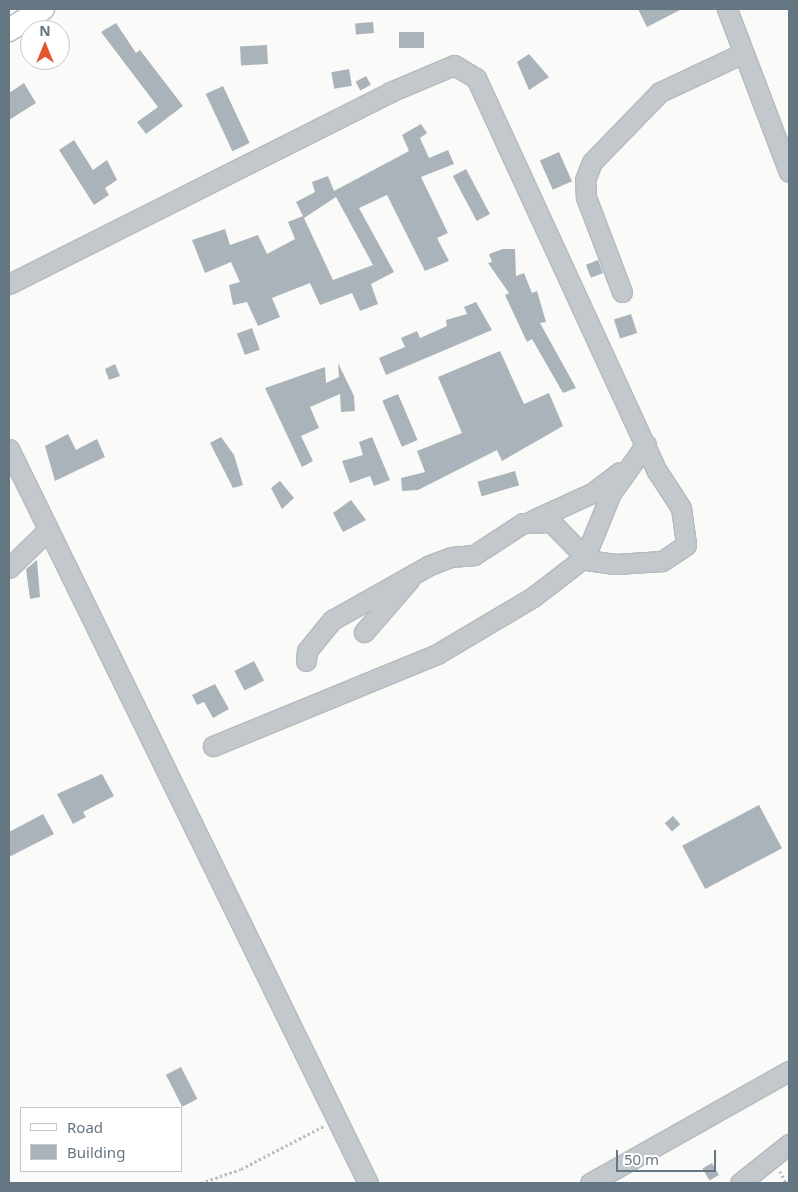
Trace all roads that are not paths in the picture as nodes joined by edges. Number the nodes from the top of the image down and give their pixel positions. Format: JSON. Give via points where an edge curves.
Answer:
{"nodes":[{"id":1,"x":43,"y":9,"type":"edge"},
{"id":2,"x":727,"y":9,"type":"edge"},
{"id":3,"x":9,"y":30,"type":"edge"},
{"id":4,"x":741,"y":54,"type":"junction"},
{"id":5,"x":789,"y":172,"type":"edge"},
{"id":6,"x":9,"y":284,"type":"edge"},
{"id":7,"x":622,"y":292,"type":"dead end"},
{"id":8,"x":646,"y":444,"type":"junction"},
{"id":9,"x":9,"y":449,"type":"edge"},
{"id":10,"x":627,"y":467,"type":"junction"},
{"id":11,"x":532,"y":521,"type":"junction"},
{"id":12,"x":48,"y":530,"type":"junction"},
{"id":13,"x":584,"y":557,"type":"junction"},
{"id":14,"x":9,"y":568,"type":"edge"},
{"id":15,"x":413,"y":574,"type":"junction"},
{"id":16,"x":364,"y":632,"type":"dead end"},
{"id":17,"x":306,"y":661,"type":"dead end"},
{"id":18,"x":213,"y":746,"type":"dead end"},
{"id":19,"x":789,"y":1071,"type":"edge"},
{"id":20,"x":789,"y":1144,"type":"edge"},
{"id":21,"x":368,"y":1183,"type":"edge"},
{"id":22,"x":590,"y":1183,"type":"edge"},
{"id":23,"x":740,"y":1183,"type":"edge"}],
"edges":[{"from":1,"to":3,"type":"main road"},
{"from":2,"to":4,"type":"street"},
{"from":4,"to":5,"type":"street"},
{"from":4,"to":7,"type":"street","via":[[660,92],[592,162],[584,180],[586,197]]},
{"from":6,"to":8,"type":"street","via":[[390,92],[454,65],[476,78],[492,106],[520,176]]},
{"from":8,"to":10,"type":"street"},
{"from":8,"to":13,"type":"street","via":[[656,471],[681,508],[686,545],[672,558],[646,564]]},
{"from":9,"to":12,"type":"street"},
{"from":10,"to":11,"type":"street","via":[[592,493]]},
{"from":10,"to":13,"type":"street"},
{"from":11,"to":13,"type":"street","via":[[551,522]]},
{"from":11,"to":15,"type":"street","via":[[505,532],[474,555],[451,557]]},
{"from":12,"to":14,"type":"street"},
{"from":12,"to":21,"type":"street"},
{"from":13,"to":18,"type":"street","via":[[533,597],[437,654]]},
{"from":15,"to":16,"type":"street"},
{"from":15,"to":17,"type":"street","via":[[332,620],[307,651]]},
{"from":19,"to":22,"type":"street"},
{"from":20,"to":23,"type":"street"}]}
